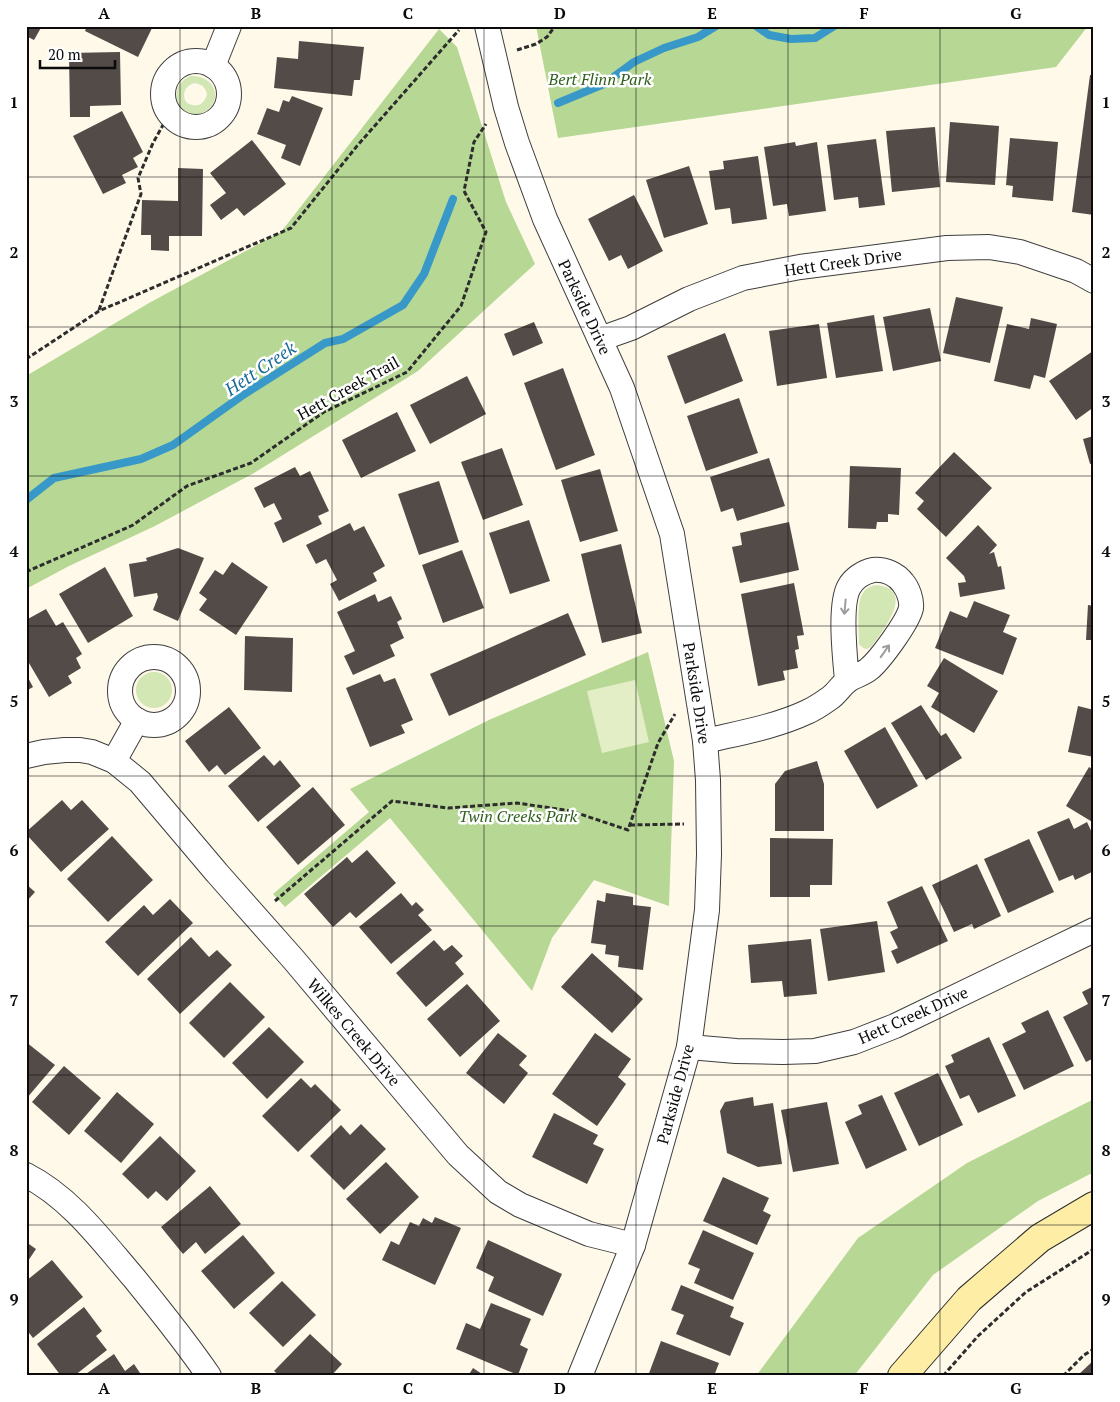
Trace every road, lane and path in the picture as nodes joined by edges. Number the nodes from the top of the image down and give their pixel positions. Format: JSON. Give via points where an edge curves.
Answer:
{"nodes":[{"id":1,"x":229,"y":26,"type":"edge"},
{"id":2,"x":487,"y":26,"type":"edge"},
{"id":3,"x":555,"y":26,"type":"edge"},
{"id":4,"x":459,"y":30,"type":"dead end"},
{"id":5,"x":517,"y":50,"type":"dead end"},
{"id":6,"x":214,"y":66,"type":"dead end"},
{"id":7,"x":487,"y":121,"type":"dead end"},
{"id":8,"x":163,"y":125,"type":"dead end"},
{"id":9,"x":1094,"y":281,"type":"edge"},
{"id":10,"x":99,"y":311,"type":"junction"},
{"id":11,"x":600,"y":339,"type":"junction"},
{"id":12,"x":26,"y":359,"type":"edge"},
{"id":13,"x":26,"y":572,"type":"edge"},
{"id":14,"x":847,"y":680,"type":"dead end"},
{"id":15,"x":675,"y":714,"type":"dead end"},
{"id":16,"x":137,"y":720,"type":"dead end"},
{"id":17,"x":705,"y":741,"type":"junction"},
{"id":18,"x":26,"y":756,"type":"edge"},
{"id":19,"x":114,"y":761,"type":"junction"},
{"id":20,"x":684,"y":824,"type":"dead end"},
{"id":21,"x":629,"y":825,"type":"junction"},
{"id":22,"x":270,"y":905,"type":"dead end"},
{"id":23,"x":1094,"y":930,"type":"edge"},
{"id":24,"x":690,"y":1047,"type":"junction"},
{"id":25,"x":26,"y":1175,"type":"edge"},
{"id":26,"x":1094,"y":1206,"type":"edge"},
{"id":27,"x":633,"y":1245,"type":"junction"},
{"id":28,"x":1094,"y":1249,"type":"edge"},
{"id":29,"x":1094,"y":1349,"type":"edge"},
{"id":30,"x":209,"y":1376,"type":"edge"},
{"id":31,"x":580,"y":1376,"type":"edge"},
{"id":32,"x":902,"y":1376,"type":"edge"},
{"id":33,"x":943,"y":1376,"type":"edge"},
{"id":34,"x":1062,"y":1376,"type":"edge"}],
"edges":[{"from":1,"to":6,"type":"street"},
{"from":2,"to":11,"type":"street","name":"Parkside Drive","via":[[517,143],[545,219]]},
{"from":3,"to":5,"type":"path","via":[[547,38]]},
{"from":4,"to":10,"type":"path","via":[[357,146],[291,228]]},
{"from":7,"to":13,"type":"path","name":"Hett Creek Trail","via":[[474,142],[464,191],[486,232],[461,306],[407,372],[324,412],[251,464],[187,486],[133,525]]},
{"from":8,"to":10,"type":"path","via":[[138,178],[141,194]]},
{"from":9,"to":11,"type":"street","name":"Hett Creek Drive","via":[[1076,271],[1020,252],[947,248],[800,267],[743,278]]},
{"from":10,"to":12,"type":"path"},
{"from":11,"to":17,"type":"street","name":"Parkside Drive","via":[[622,388],[672,534]]},
{"from":14,"to":17,"type":"street","via":[[830,698],[808,712]]},
{"from":15,"to":21,"type":"path","via":[[658,743]]},
{"from":16,"to":19,"type":"street"},
{"from":17,"to":24,"type":"street","name":"Parkside Drive","via":[[709,826],[707,900]]},
{"from":18,"to":19,"type":"street","name":"Wilkes Creek Drive","via":[[80,750]]},
{"from":19,"to":27,"type":"street","name":"Wilkes Creek Drive","via":[[140,782],[476,1173],[520,1205],[589,1234]]},
{"from":20,"to":21,"type":"path"},
{"from":21,"to":22,"type":"path","via":[[628,830],[571,811],[517,804],[448,808],[392,801]]},
{"from":23,"to":24,"type":"street","name":"Hett Creek Drive","via":[[895,1026],[854,1042],[815,1051],[783,1052]]},
{"from":24,"to":27,"type":"street","name":"Parkside Drive"},
{"from":25,"to":30,"type":"street","via":[[54,1194],[99,1236],[178,1332]]},
{"from":26,"to":32,"type":"main road","via":[[1040,1238],[969,1299]]},
{"from":27,"to":31,"type":"street","name":"Parkside Drive"},
{"from":28,"to":33,"type":"path","via":[[1026,1292],[978,1336]]},
{"from":29,"to":34,"type":"path"}]}
